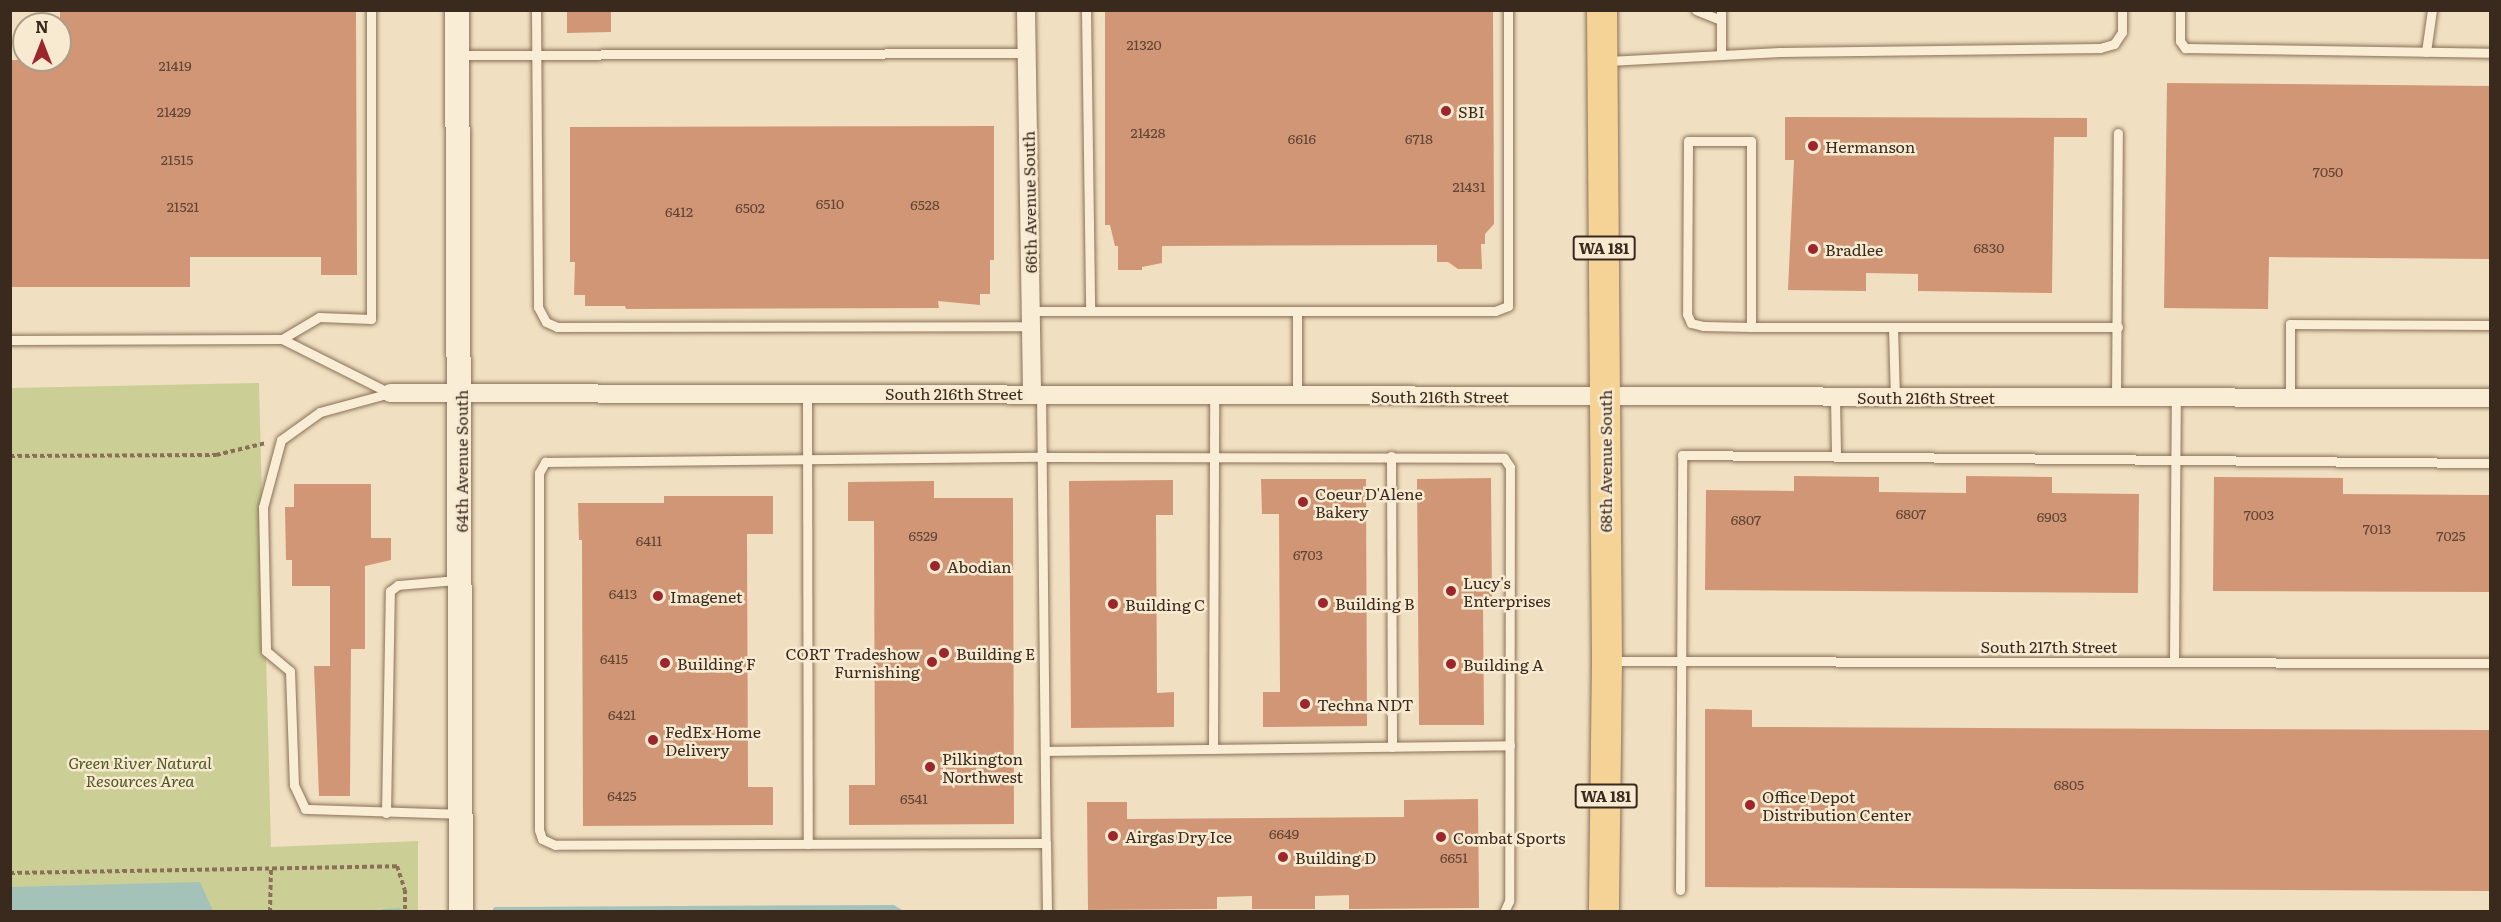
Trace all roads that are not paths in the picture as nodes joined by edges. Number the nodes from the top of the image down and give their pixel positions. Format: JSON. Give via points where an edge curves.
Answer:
{"nodes":[{"id":1,"x":371,"y":10,"type":"edge"},
{"id":2,"x":457,"y":10,"type":"edge"},
{"id":3,"x":536,"y":10,"type":"edge"},
{"id":4,"x":1026,"y":10,"type":"edge"},
{"id":5,"x":1086,"y":10,"type":"edge"},
{"id":6,"x":1508,"y":10,"type":"edge"},
{"id":7,"x":1602,"y":10,"type":"edge"},
{"id":8,"x":1696,"y":10,"type":"edge"},
{"id":9,"x":2122,"y":10,"type":"edge"},
{"id":10,"x":2180,"y":10,"type":"edge"},
{"id":11,"x":2432,"y":10,"type":"edge"},
{"id":12,"x":1721,"y":15,"type":"edge"},
{"id":13,"x":2427,"y":52,"type":"junction"},
{"id":14,"x":1026,"y":53,"type":"junction"},
{"id":15,"x":2490,"y":53,"type":"edge"},
{"id":16,"x":536,"y":54,"type":"junction"},
{"id":17,"x":1721,"y":54,"type":"junction"},
{"id":18,"x":458,"y":55,"type":"junction"},
{"id":19,"x":1602,"y":62,"type":"junction"},
{"id":20,"x":2118,"y":133,"type":"dead end"},
{"id":21,"x":1090,"y":311,"type":"junction"},
{"id":22,"x":1297,"y":311,"type":"junction"},
{"id":23,"x":1031,"y":318,"type":"junction"},
{"id":24,"x":2490,"y":325,"type":"edge"},
{"id":25,"x":1751,"y":327,"type":"junction"},
{"id":26,"x":1893,"y":327,"type":"junction"},
{"id":27,"x":2118,"y":327,"type":"junction"},
{"id":28,"x":10,"y":339,"type":"edge"},
{"id":29,"x":282,"y":339,"type":"junction"},
{"id":30,"x":390,"y":393,"type":"junction"},
{"id":31,"x":461,"y":393,"type":"junction"},
{"id":32,"x":1037,"y":393,"type":"junction"},
{"id":33,"x":807,"y":394,"type":"junction"},
{"id":34,"x":1214,"y":394,"type":"junction"},
{"id":35,"x":1297,"y":395,"type":"junction"},
{"id":36,"x":1605,"y":397,"type":"junction"},
{"id":37,"x":1835,"y":397,"type":"junction"},
{"id":38,"x":1895,"y":397,"type":"junction"},
{"id":39,"x":2116,"y":398,"type":"junction"},
{"id":40,"x":2176,"y":398,"type":"junction"},
{"id":41,"x":2290,"y":398,"type":"junction"},
{"id":42,"x":2490,"y":398,"type":"edge"},
{"id":43,"x":1214,"y":456,"type":"junction"},
{"id":44,"x":1390,"y":456,"type":"junction"},
{"id":45,"x":1042,"y":457,"type":"junction"},
{"id":46,"x":1836,"y":457,"type":"junction"},
{"id":47,"x":807,"y":459,"type":"junction"},
{"id":48,"x":2175,"y":460,"type":"junction"},
{"id":49,"x":2490,"y":463,"type":"edge"},
{"id":50,"x":462,"y":580,"type":"junction"},
{"id":51,"x":1607,"y":660,"type":"junction"},
{"id":52,"x":1683,"y":660,"type":"junction"},
{"id":53,"x":2174,"y":662,"type":"junction"},
{"id":54,"x":2490,"y":663,"type":"edge"},
{"id":55,"x":1510,"y":745,"type":"junction"},
{"id":56,"x":1392,"y":747,"type":"junction"},
{"id":57,"x":1213,"y":749,"type":"junction"},
{"id":58,"x":1045,"y":751,"type":"junction"},
{"id":59,"x":386,"y":813,"type":"junction"},
{"id":60,"x":460,"y":814,"type":"junction"},
{"id":61,"x":1046,"y":843,"type":"junction"},
{"id":62,"x":808,"y":844,"type":"junction"},
{"id":63,"x":1680,"y":890,"type":"dead end"},
{"id":64,"x":460,"y":912,"type":"edge"},
{"id":65,"x":1047,"y":912,"type":"edge"},
{"id":66,"x":1504,"y":912,"type":"edge"},
{"id":67,"x":1604,"y":912,"type":"edge"}],
"edges":[{"from":1,"to":29,"type":"lane","via":[[371,319],[319,317]]},
{"from":2,"to":18,"type":"street","name":"64th Avenue South"},
{"from":3,"to":16,"type":"lane"},
{"from":4,"to":14,"type":"street","name":"66th Avenue South"},
{"from":5,"to":21,"type":"lane"},
{"from":6,"to":22,"type":"lane","via":[[1508,306],[1495,311]]},
{"from":7,"to":19,"type":"main road","name":"68th Avenue South","number":"WA 181"},
{"from":8,"to":12,"type":"lane"},
{"from":9,"to":17,"type":"lane","via":[[2122,32],[2114,44],[2100,48]]},
{"from":10,"to":13,"type":"lane","via":[[2180,41],[2185,48]]},
{"from":11,"to":13,"type":"lane"},
{"from":12,"to":17,"type":"lane"},
{"from":13,"to":15,"type":"lane"},
{"from":14,"to":16,"type":"lane"},
{"from":14,"to":23,"type":"street","name":"66th Avenue South"},
{"from":16,"to":18,"type":"lane"},
{"from":16,"to":23,"type":"lane","via":[[538,307],[546,322],[557,327]]},
{"from":17,"to":19,"type":"lane"},
{"from":18,"to":31,"type":"street","name":"64th Avenue South"},
{"from":19,"to":36,"type":"main road","name":"68th Avenue South","number":"WA 181"},
{"from":20,"to":27,"type":"lane"},
{"from":21,"to":22,"type":"lane"},
{"from":21,"to":23,"type":"lane"},
{"from":22,"to":35,"type":"lane"},
{"from":23,"to":32,"type":"street","name":"66th Avenue South"},
{"from":24,"to":41,"type":"lane","via":[[2290,324]]},
{"from":25,"to":25,"type":"lane","via":[[1751,141],[1688,141],[1690,323],[1703,327]]},
{"from":25,"to":26,"type":"lane"},
{"from":26,"to":27,"type":"lane"},
{"from":26,"to":38,"type":"lane"},
{"from":27,"to":39,"type":"lane"},
{"from":28,"to":29,"type":"lane"},
{"from":29,"to":30,"type":"lane"},
{"from":30,"to":31,"type":"street","name":"South 216th Street"},
{"from":30,"to":59,"type":"lane","via":[[320,412],[281,440],[263,507],[266,651],[290,671],[294,785],[305,809]]},
{"from":31,"to":33,"type":"street","name":"South 216th Street"},
{"from":31,"to":50,"type":"street","name":"64th Avenue South"},
{"from":32,"to":33,"type":"street","name":"South 216th Street"},
{"from":32,"to":34,"type":"street","name":"South 216th Street"},
{"from":32,"to":45,"type":"lane"},
{"from":33,"to":47,"type":"lane"},
{"from":34,"to":35,"type":"street","name":"South 216th Street"},
{"from":34,"to":43,"type":"lane"},
{"from":35,"to":36,"type":"street","name":"South 216th Street"},
{"from":36,"to":37,"type":"street","name":"South 216th Street"},
{"from":36,"to":51,"type":"main road","name":"68th Avenue South","number":"WA 181"},
{"from":37,"to":38,"type":"street","name":"South 216th Street"},
{"from":37,"to":46,"type":"lane"},
{"from":38,"to":39,"type":"street","name":"South 216th Street"},
{"from":39,"to":40,"type":"street","name":"South 216th Street"},
{"from":40,"to":41,"type":"street","name":"South 216th Street"},
{"from":40,"to":48,"type":"lane"},
{"from":41,"to":42,"type":"street","name":"South 216th Street"},
{"from":43,"to":44,"type":"lane"},
{"from":43,"to":45,"type":"lane"},
{"from":43,"to":57,"type":"lane"},
{"from":44,"to":55,"type":"lane","via":[[1490,456],[1504,458],[1510,467]]},
{"from":44,"to":56,"type":"lane"},
{"from":45,"to":47,"type":"lane"},
{"from":45,"to":58,"type":"lane"},
{"from":46,"to":48,"type":"lane"},
{"from":46,"to":52,"type":"lane","via":[[1682,455]]},
{"from":47,"to":62,"type":"lane"},
{"from":47,"to":62,"type":"lane","via":[[545,462],[538,473],[538,830],[542,839],[555,845]]},
{"from":48,"to":49,"type":"lane"},
{"from":48,"to":53,"type":"lane"},
{"from":50,"to":59,"type":"lane","via":[[398,585],[390,591]]},
{"from":50,"to":60,"type":"street","name":"64th Avenue South"},
{"from":51,"to":52,"type":"lane","name":"South 217th Street"},
{"from":51,"to":67,"type":"main road","name":"68th Avenue South","number":"WA 181"},
{"from":52,"to":53,"type":"lane","name":"South 217th Street"},
{"from":52,"to":63,"type":"lane"},
{"from":53,"to":54,"type":"lane","name":"South 217th Street"},
{"from":55,"to":56,"type":"lane"},
{"from":55,"to":66,"type":"lane","via":[[1509,902]]},
{"from":56,"to":57,"type":"lane"},
{"from":57,"to":58,"type":"lane"},
{"from":58,"to":61,"type":"lane"},
{"from":59,"to":60,"type":"lane"},
{"from":60,"to":64,"type":"street","name":"64th Avenue South"},
{"from":61,"to":62,"type":"lane"},
{"from":61,"to":65,"type":"lane"}]}
